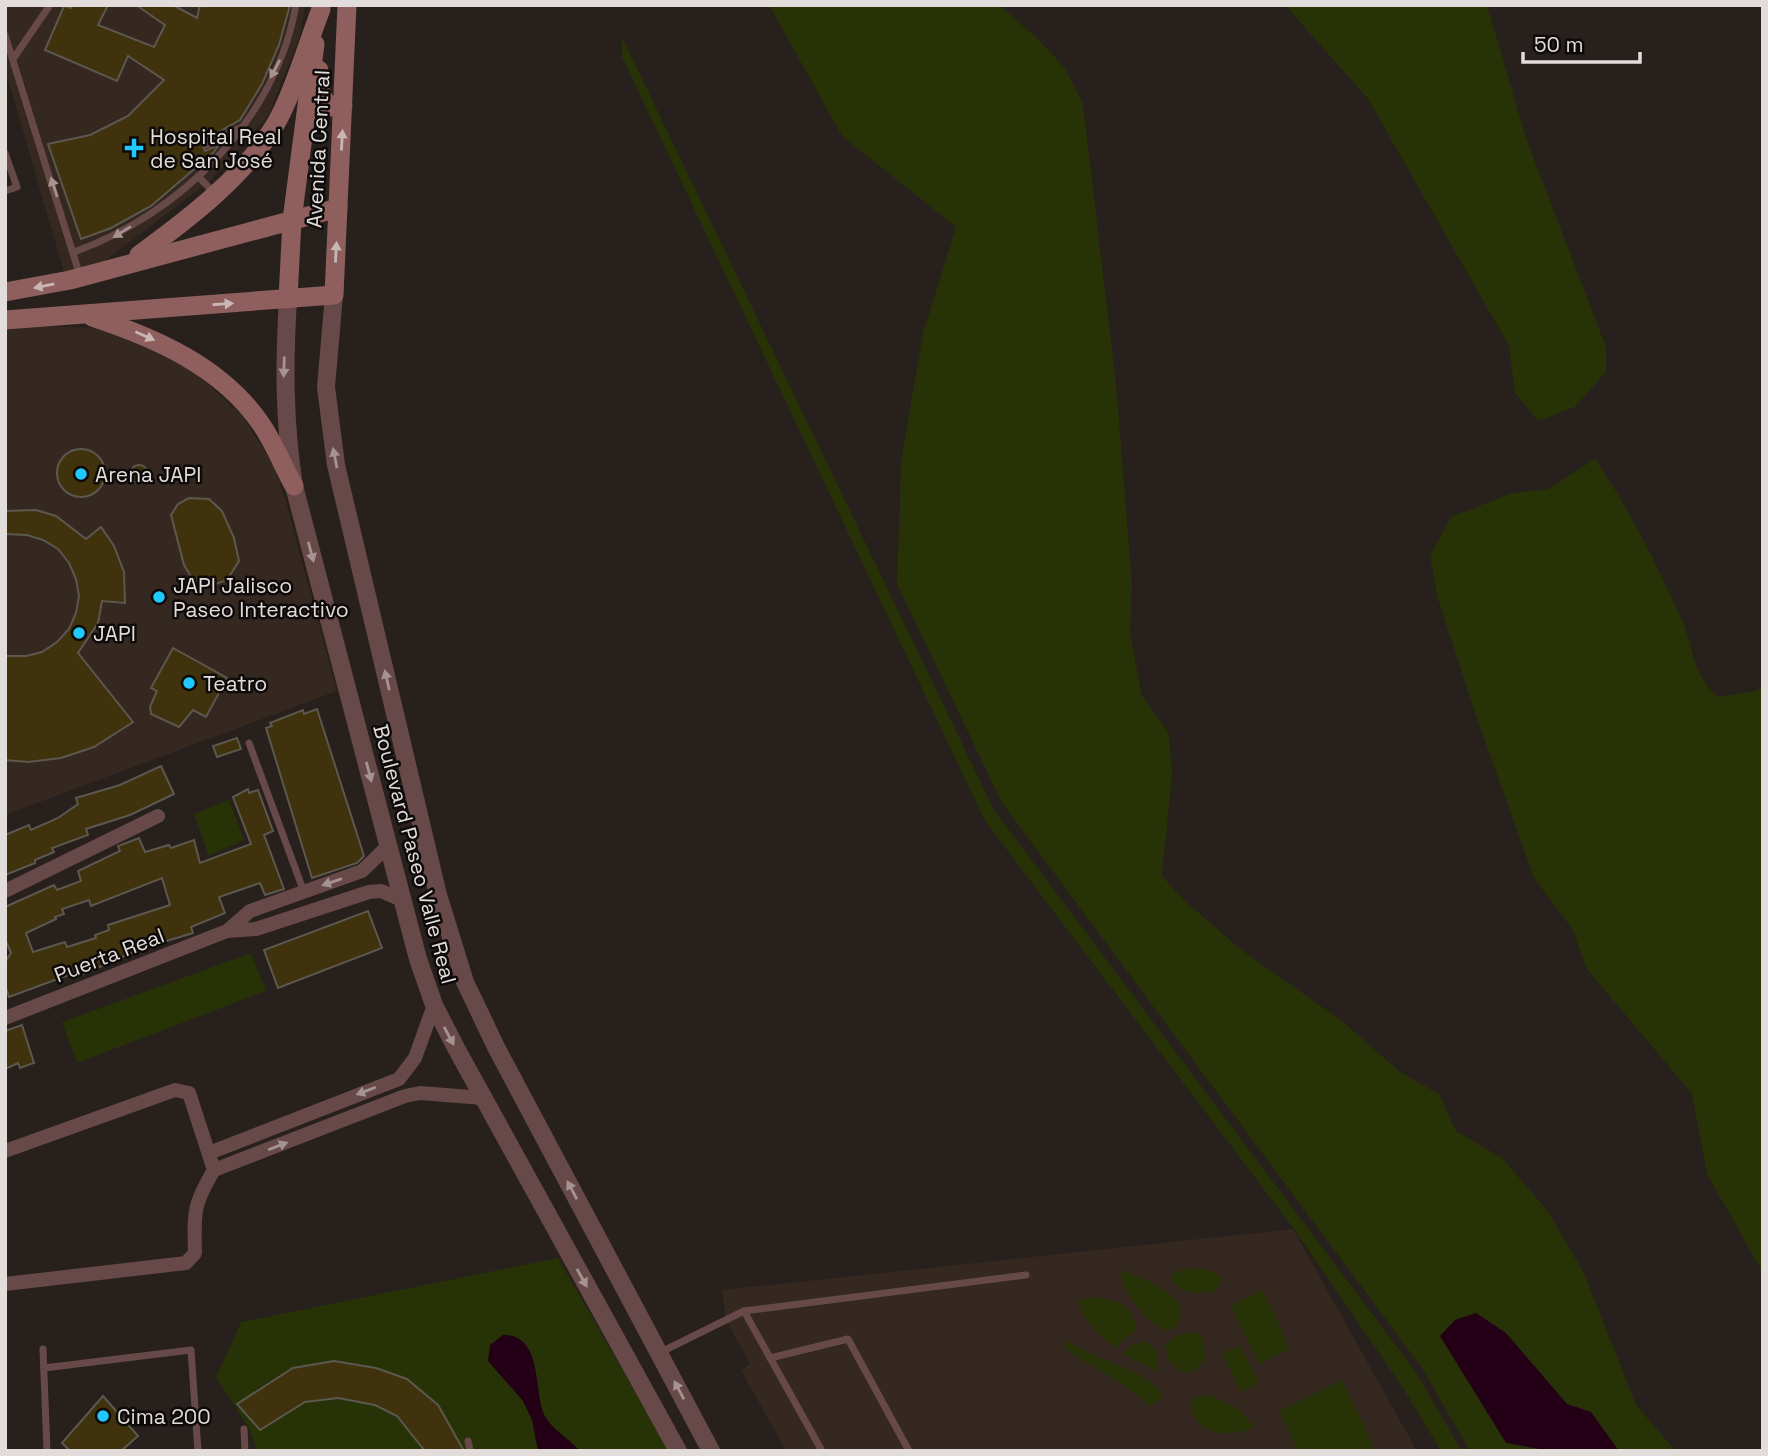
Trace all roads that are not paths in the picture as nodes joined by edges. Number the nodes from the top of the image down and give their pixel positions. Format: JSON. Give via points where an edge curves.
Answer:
{"nodes":[{"id":1,"x":50,"y":5,"type":"edge"},
{"id":2,"x":296,"y":5,"type":"edge"},
{"id":3,"x":347,"y":5,"type":"edge"},
{"id":4,"x":321,"y":7,"type":"edge"},
{"id":5,"x":5,"y":34,"type":"edge"},
{"id":6,"x":13,"y":59,"type":"junction"},
{"id":7,"x":344,"y":106,"type":"junction"},
{"id":8,"x":244,"y":126,"type":"junction"},
{"id":9,"x":206,"y":145,"type":"dead end"},
{"id":10,"x":5,"y":153,"type":"edge"},
{"id":11,"x":200,"y":177,"type":"junction"},
{"id":12,"x":5,"y":191,"type":"edge"},
{"id":13,"x":215,"y":194,"type":"junction"},
{"id":14,"x":338,"y":208,"type":"junction"},
{"id":15,"x":292,"y":220,"type":"junction"},
{"id":16,"x":74,"y":252,"type":"junction"},
{"id":17,"x":130,"y":262,"type":"junction"},
{"id":18,"x":81,"y":277,"type":"junction"},
{"id":19,"x":5,"y":292,"type":"edge"},
{"id":20,"x":334,"y":295,"type":"junction"},
{"id":21,"x":288,"y":299,"type":"junction"},
{"id":22,"x":81,"y":314,"type":"junction"},
{"id":23,"x":5,"y":320,"type":"edge"},
{"id":24,"x":294,"y":486,"type":"junction"},
{"id":25,"x":249,"y":743,"type":"dead end"},
{"id":26,"x":158,"y":816,"type":"dead end"},
{"id":27,"x":388,"y":846,"type":"junction"},
{"id":28,"x":5,"y":891,"type":"edge"},
{"id":29,"x":304,"y":892,"type":"junction"},
{"id":30,"x":402,"y":900,"type":"junction"},
{"id":31,"x":310,"y":911,"type":"junction"},
{"id":32,"x":227,"y":931,"type":"junction"},
{"id":33,"x":434,"y":1005,"type":"junction"},
{"id":34,"x":5,"y":1018,"type":"edge"},
{"id":35,"x":483,"y":1098,"type":"junction"},
{"id":36,"x":5,"y":1151,"type":"edge"},
{"id":37,"x":209,"y":1153,"type":"junction"},
{"id":38,"x":214,"y":1170,"type":"junction"},
{"id":39,"x":1026,"y":1275,"type":"dead end"},
{"id":40,"x":5,"y":1284,"type":"edge"},
{"id":41,"x":744,"y":1311,"type":"junction"},
{"id":42,"x":43,"y":1349,"type":"dead end"},
{"id":43,"x":659,"y":1353,"type":"junction"},
{"id":44,"x":770,"y":1357,"type":"junction"},
{"id":45,"x":44,"y":1368,"type":"junction"},
{"id":46,"x":244,"y":1429,"type":"dead end"},
{"id":47,"x":468,"y":1441,"type":"dead end"},
{"id":48,"x":47,"y":1451,"type":"edge"},
{"id":49,"x":198,"y":1451,"type":"edge"},
{"id":50,"x":245,"y":1451,"type":"edge"},
{"id":51,"x":470,"y":1451,"type":"edge"},
{"id":52,"x":678,"y":1451,"type":"edge"},
{"id":53,"x":711,"y":1451,"type":"edge"},
{"id":54,"x":822,"y":1451,"type":"edge"},
{"id":55,"x":909,"y":1451,"type":"edge"}],
"edges":[{"from":1,"to":6,"type":"lane"},
{"from":2,"to":8,"type":"lane","one_way":true,"via":[[290,40]]},
{"from":3,"to":7,"type":"main road","name":"Avenida Central"},
{"from":4,"to":7,"type":"main road","via":[[319,90],[331,107]]},
{"from":4,"to":13,"type":"main road","via":[[275,124]]},
{"from":4,"to":15,"type":"main road","name":"Avenida Central"},
{"from":5,"to":6,"type":"lane"},
{"from":16,"to":6,"type":"lane","one_way":true},
{"from":14,"to":7,"type":"main road","name":"Avenida Central","one_way":true},
{"from":8,"to":9,"type":"lane"},
{"from":8,"to":11,"type":"lane"},
{"from":10,"to":12,"type":"lane","via":[[17,187]]},
{"from":11,"to":13,"type":"lane"},
{"from":11,"to":16,"type":"lane","one_way":true,"via":[[113,239]]},
{"from":13,"to":17,"type":"main road"},
{"from":14,"to":15,"type":"main road"},
{"from":20,"to":14,"type":"main road","name":"Avenida Central","one_way":true},
{"from":15,"to":17,"type":"main road"},
{"from":15,"to":21,"type":"main road","name":"Avenida Central"},
{"from":16,"to":18,"type":"lane"},
{"from":17,"to":18,"type":"main road"},
{"from":18,"to":19,"type":"main road","one_way":true},
{"from":20,"to":21,"type":"main road"},
{"from":43,"to":20,"type":"street","name":"Boulevard Paseo Valle Real","one_way":true,"via":[[496,1047],[465,982],[438,895],[328,424],[326,387]]},
{"from":22,"to":21,"type":"main road","one_way":true},
{"from":21,"to":24,"type":"street","name":"Boulevard Paseo Valle Real","one_way":true,"via":[[283,370]]},
{"from":22,"to":23,"type":"main road"},
{"from":22,"to":24,"type":"main road","one_way":true,"via":[[138,332],[180,353],[223,384],[261,424]]},
{"from":24,"to":27,"type":"street","name":"Boulevard Paseo Valle Real","one_way":true},
{"from":25,"to":29,"type":"lane"},
{"from":26,"to":28,"type":"street"},
{"from":27,"to":29,"type":"street","name":"Puerta Real","one_way":true,"via":[[362,872]]},
{"from":27,"to":30,"type":"street","name":"Boulevard Paseo Valle Real"},
{"from":29,"to":31,"type":"street"},
{"from":29,"to":32,"type":"street","name":"Puerta Real","via":[[250,911]]},
{"from":30,"to":31,"type":"street","name":"Puerta Real","via":[[381,891],[369,892]]},
{"from":30,"to":33,"type":"street","name":"Boulevard Paseo Valle Real"},
{"from":31,"to":32,"type":"street","name":"Puerta Real","via":[[256,929]]},
{"from":32,"to":34,"type":"street","name":"Puerta Real"},
{"from":33,"to":35,"type":"street","name":"Boulevard Paseo Valle Real","one_way":true},
{"from":33,"to":37,"type":"street","one_way":true,"via":[[415,1058],[399,1079]]},
{"from":38,"to":35,"type":"street","one_way":true,"via":[[405,1096]]},
{"from":35,"to":52,"type":"street","name":"Boulevard Paseo Valle Real","one_way":true},
{"from":36,"to":37,"type":"street","via":[[176,1090],[189,1093]]},
{"from":37,"to":38,"type":"street"},
{"from":38,"to":40,"type":"street","via":[[197,1199],[195,1253],[186,1263]]},
{"from":39,"to":41,"type":"lane"},
{"from":41,"to":43,"type":"lane"},
{"from":41,"to":44,"type":"lane"},
{"from":42,"to":45,"type":"lane"},
{"from":53,"to":43,"type":"street","name":"Boulevard Paseo Valle Real","one_way":true},
{"from":44,"to":54,"type":"lane"},
{"from":44,"to":55,"type":"lane","via":[[848,1339]]},
{"from":45,"to":48,"type":"lane"},
{"from":45,"to":49,"type":"lane","via":[[191,1350]]},
{"from":46,"to":50,"type":"lane"},
{"from":47,"to":51,"type":"lane"}]}
